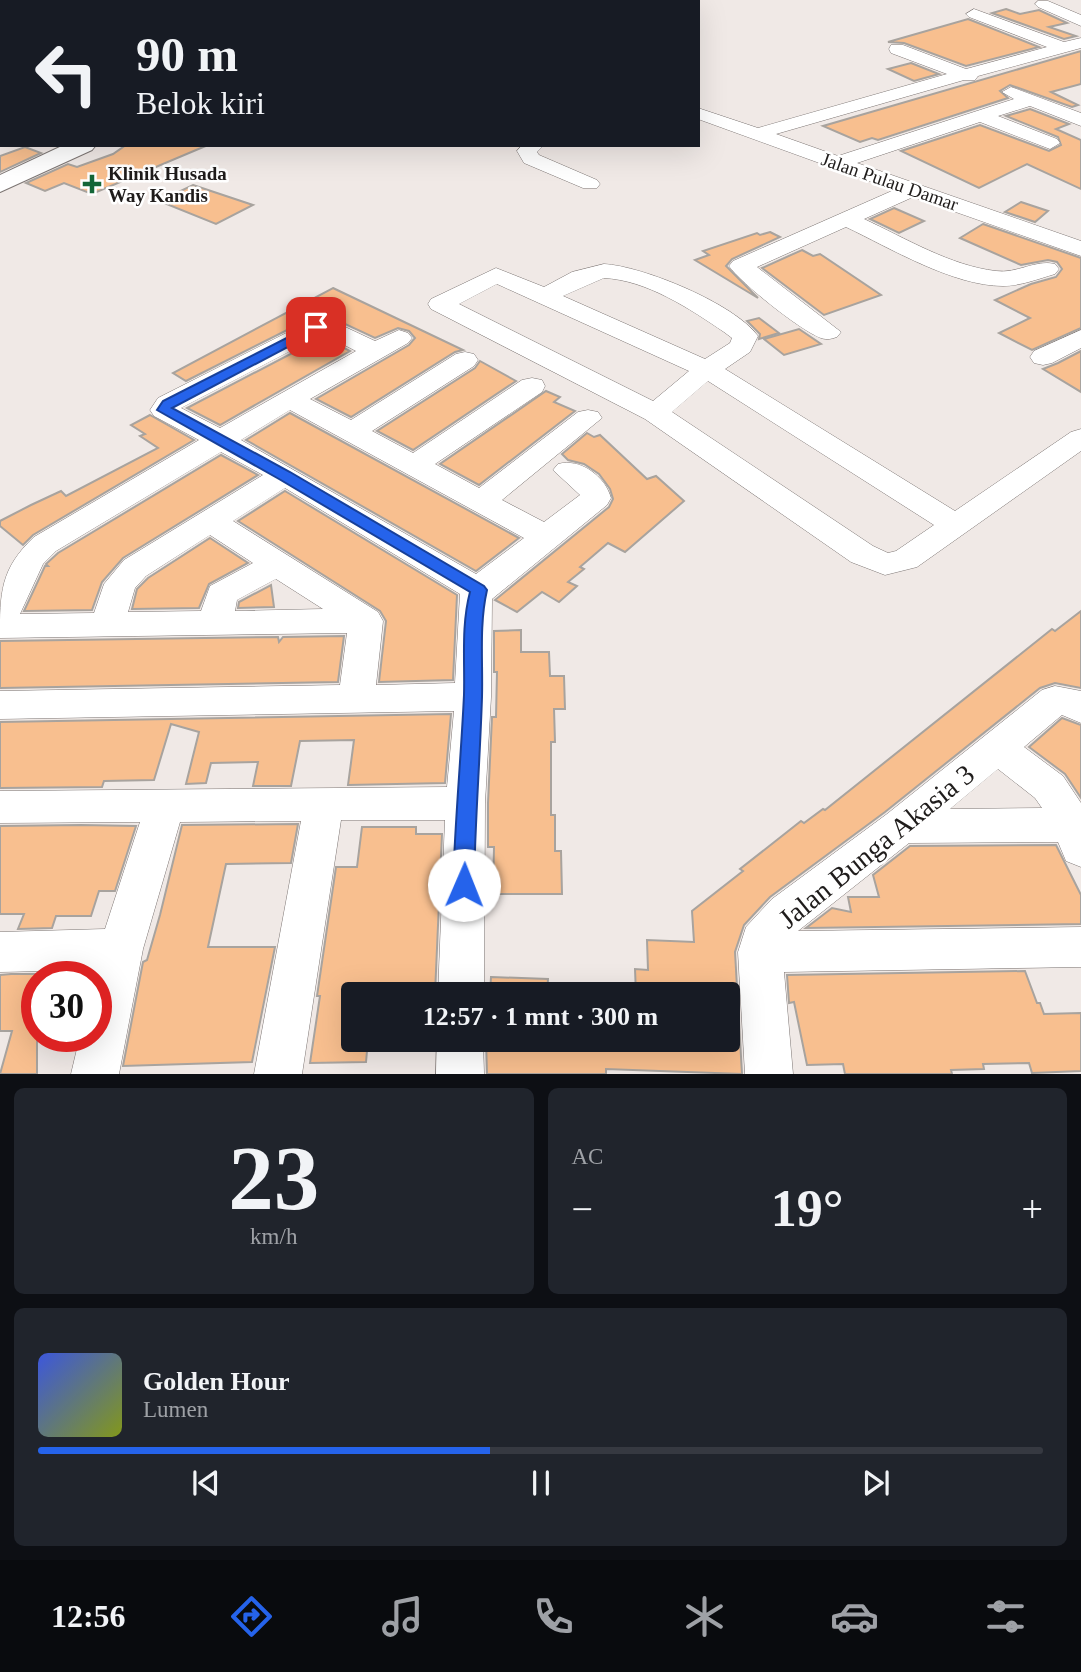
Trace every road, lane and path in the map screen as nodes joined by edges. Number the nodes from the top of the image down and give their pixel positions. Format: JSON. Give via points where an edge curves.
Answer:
{"nodes":[{"id":1,"x":1043,"y":4,"type":"dead end"},
{"id":2,"x":974,"y":14,"type":"dead end"},
{"id":3,"x":1081,"y":21,"type":"edge"},
{"id":4,"x":1072,"y":45,"type":"edge"},
{"id":5,"x":897,"y":49,"type":"dead end"},
{"id":6,"x":967,"y":75,"type":"junction"},
{"id":7,"x":1031,"y":100,"type":"junction"},
{"id":8,"x":700,"y":114,"type":"edge"},
{"id":9,"x":982,"y":116,"type":"junction"},
{"id":10,"x":1081,"y":120,"type":"edge"},
{"id":11,"x":757,"y":134,"type":"junction"},
{"id":12,"x":1050,"y":143,"type":"dead end"},
{"id":13,"x":80,"y":147,"type":"edge"},
{"id":14,"x":532,"y":147,"type":"edge"},
{"id":15,"x":838,"y":163,"type":"junction"},
{"id":16,"x":0,"y":184,"type":"edge"},
{"id":17,"x":590,"y":184,"type":"dead end"},
{"id":18,"x":913,"y":188,"type":"junction"},
{"id":19,"x":846,"y":219,"type":"junction"},
{"id":20,"x":1081,"y":230,"type":"edge"},
{"id":21,"x":1054,"y":239,"type":"junction"},
{"id":22,"x":1081,"y":249,"type":"edge"},
{"id":23,"x":1047,"y":270,"type":"dead end"},
{"id":24,"x":544,"y":297,"type":"junction"},
{"id":25,"x":828,"y":332,"type":"dead end"},
{"id":26,"x":1081,"y":338,"type":"edge"},
{"id":27,"x":1043,"y":357,"type":"dead end"},
{"id":28,"x":465,"y":360,"type":"dead end"},
{"id":29,"x":707,"y":369,"type":"junction"},
{"id":30,"x":532,"y":386,"type":"dead end"},
{"id":31,"x":290,"y":399,"type":"junction"},
{"id":32,"x":655,"y":413,"type":"junction"},
{"id":33,"x":588,"y":418,"type":"dead end"},
{"id":34,"x":352,"y":432,"type":"junction"},
{"id":35,"x":1081,"y":438,"type":"edge"},
{"id":36,"x":219,"y":442,"type":"junction"},
{"id":37,"x":414,"y":465,"type":"junction"},
{"id":38,"x":568,"y":470,"type":"dead end"},
{"id":39,"x":285,"y":475,"type":"junction"},
{"id":40,"x":481,"y":501,"type":"junction"},
{"id":41,"x":210,"y":521,"type":"junction"},
{"id":42,"x":956,"y":525,"type":"junction"},
{"id":43,"x":547,"y":537,"type":"junction"},
{"id":44,"x":277,"y":564,"type":"junction"},
{"id":45,"x":478,"y":590,"type":"junction"},
{"id":46,"x":366,"y":621,"type":"junction"},
{"id":47,"x":215,"y":622,"type":"junction"},
{"id":48,"x":0,"y":623,"type":"edge"},
{"id":49,"x":108,"y":623,"type":"junction"},
{"id":50,"x":473,"y":696,"type":"junction"},
{"id":51,"x":356,"y":698,"type":"junction"},
{"id":52,"x":0,"y":705,"type":"edge"},
{"id":53,"x":1081,"y":709,"type":"edge"},
{"id":54,"x":998,"y":748,"type":"junction"},
{"id":55,"x":324,"y":803,"type":"junction"},
{"id":56,"x":466,"y":803,"type":"junction"},
{"id":57,"x":164,"y":805,"type":"junction"},
{"id":58,"x":0,"y":807,"type":"edge"},
{"id":59,"x":901,"y":825,"type":"junction"},
{"id":60,"x":1076,"y":837,"type":"edge"},
{"id":61,"x":1081,"y":947,"type":"edge"},
{"id":62,"x":121,"y":949,"type":"junction"},
{"id":63,"x":0,"y":952,"type":"edge"},
{"id":64,"x":760,"y":952,"type":"junction"},
{"id":65,"x":461,"y":982,"type":"edge"},
{"id":66,"x":460,"y":1052,"type":"edge"},
{"id":67,"x":95,"y":1073,"type":"edge"},
{"id":68,"x":278,"y":1073,"type":"edge"},
{"id":69,"x":460,"y":1073,"type":"edge"},
{"id":70,"x":769,"y":1073,"type":"edge"}],
"edges":[{"from":1,"to":3,"type":"street"},
{"from":2,"to":4,"type":"street"},
{"from":4,"to":6,"type":"street"},
{"from":5,"to":6,"type":"street"},
{"from":6,"to":7,"type":"street"},
{"from":6,"to":11,"type":"street"},
{"from":7,"to":9,"type":"street"},
{"from":7,"to":10,"type":"street"},
{"from":8,"to":11,"type":"street","name":"Jalan Pulau Damar"},
{"from":9,"to":12,"type":"street"},
{"from":9,"to":15,"type":"street"},
{"from":11,"to":15,"type":"street","name":"Jalan Pulau Damar"},
{"from":13,"to":16,"type":"main road"},
{"from":14,"to":17,"type":"street","via":[[527,151],[531,159]]},
{"from":15,"to":18,"type":"street","name":"Jalan Pulau Damar"},
{"from":18,"to":19,"type":"street"},
{"from":18,"to":21,"type":"street","name":"Jalan Pulau Damar"},
{"from":19,"to":23,"type":"street","via":[[990,278]]},
{"from":19,"to":25,"type":"street","via":[[741,266]]},
{"from":20,"to":21,"type":"street"},
{"from":21,"to":22,"type":"street","name":"Jalan Pulau Damar"},
{"from":24,"to":29,"type":"street"},
{"from":24,"to":29,"type":"street","via":[[589,274],[622,271],[718,314],[745,336],[741,347]]},
{"from":24,"to":32,"type":"street","via":[[496,275],[440,304]]},
{"from":26,"to":27,"type":"street"},
{"from":28,"to":34,"type":"street"},
{"from":29,"to":32,"type":"street"},
{"from":29,"to":42,"type":"street"},
{"from":30,"to":37,"type":"street"},
{"from":31,"to":34,"type":"street"},
{"from":31,"to":36,"type":"street"},
{"from":31,"to":36,"type":"street","via":[[388,345],[318,326],[165,406],[166,412]]},
{"from":32,"to":42,"type":"street","via":[[862,554],[885,564],[906,559]]},
{"from":33,"to":40,"type":"street"},
{"from":34,"to":37,"type":"street"},
{"from":35,"to":42,"type":"street"},
{"from":36,"to":39,"type":"street"},
{"from":36,"to":48,"type":"street","via":[[35,551]]},
{"from":37,"to":40,"type":"street"},
{"from":38,"to":43,"type":"street","via":[[587,482],[596,498]]},
{"from":39,"to":41,"type":"street"},
{"from":39,"to":45,"type":"street"},
{"from":40,"to":43,"type":"street"},
{"from":41,"to":44,"type":"street"},
{"from":41,"to":49,"type":"street","via":[[124,578]]},
{"from":43,"to":45,"type":"street"},
{"from":44,"to":46,"type":"street"},
{"from":44,"to":47,"type":"street","via":[[222,594]]},
{"from":45,"to":50,"type":"street"},
{"from":46,"to":47,"type":"street"},
{"from":46,"to":51,"type":"street"},
{"from":47,"to":49,"type":"street"},
{"from":48,"to":49,"type":"street"},
{"from":50,"to":51,"type":"street"},
{"from":50,"to":56,"type":"street"},
{"from":51,"to":52,"type":"street"},
{"from":53,"to":54,"type":"street","name":"Jalan Bunga Akasia 3","via":[[1069,701],[1055,701]]},
{"from":54,"to":59,"type":"street","name":"Jalan Bunga Akasia 3"},
{"from":54,"to":60,"type":"street","via":[[1049,787]]},
{"from":55,"to":56,"type":"street"},
{"from":55,"to":57,"type":"street"},
{"from":55,"to":68,"type":"street"},
{"from":56,"to":65,"type":"street"},
{"from":57,"to":58,"type":"street"},
{"from":57,"to":62,"type":"street"},
{"from":59,"to":60,"type":"street"},
{"from":59,"to":64,"type":"street","name":"Jalan Bunga Akasia 3","via":[[787,914],[762,941]]},
{"from":61,"to":64,"type":"street"},
{"from":62,"to":63,"type":"street"},
{"from":62,"to":67,"type":"street"},
{"from":64,"to":70,"type":"street"},
{"from":66,"to":69,"type":"street"}]}
